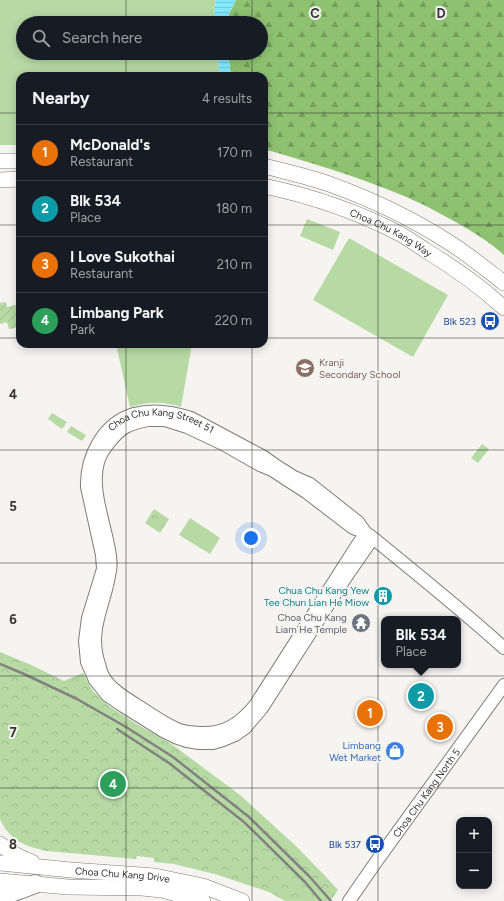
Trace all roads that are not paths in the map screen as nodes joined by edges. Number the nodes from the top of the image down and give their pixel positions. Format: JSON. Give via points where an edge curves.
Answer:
{"nodes":[{"id":1,"x":0,"y":161,"type":"edge"},
{"id":2,"x":16,"y":161,"type":"edge"},
{"id":3,"x":268,"y":167,"type":"edge"},
{"id":4,"x":16,"y":179,"type":"edge"},
{"id":5,"x":0,"y":180,"type":"edge"},
{"id":6,"x":268,"y":187,"type":"edge"},
{"id":7,"x":504,"y":283,"type":"edge"},
{"id":8,"x":504,"y":308,"type":"edge"},
{"id":9,"x":370,"y":536,"type":"junction"},
{"id":10,"x":492,"y":637,"type":"junction"},
{"id":11,"x":504,"y":640,"type":"edge"},
{"id":12,"x":504,"y":648,"type":"edge"},
{"id":13,"x":502,"y":690,"type":"edge"},
{"id":14,"x":0,"y":844,"type":"edge"},
{"id":15,"x":0,"y":863,"type":"edge"},
{"id":16,"x":51,"y":868,"type":"junction"},
{"id":17,"x":0,"y":881,"type":"edge"},
{"id":18,"x":34,"y":884,"type":"junction"},
{"id":19,"x":0,"y":897,"type":"edge"},
{"id":20,"x":203,"y":901,"type":"edge"},
{"id":21,"x":242,"y":901,"type":"edge"},
{"id":22,"x":349,"y":901,"type":"edge"}],
"edges":[{"from":1,"to":2,"type":"main road"},
{"from":3,"to":7,"type":"main road","name":"Choa Chu Kang Way","via":[[331,184],[384,206],[450,243]]},
{"from":4,"to":5,"type":"main road"},
{"from":6,"to":8,"type":"main road","name":"Choa Chu Kang Way","via":[[305,196],[375,222],[447,263]]},
{"from":9,"to":9,"type":"street","name":"Choa Chu Kang Street 51","via":[[262,708],[245,728],[235,735],[213,743],[175,738],[123,706],[107,694],[95,680],[87,662],[85,641],[88,618],[103,569],[87,480],[90,460],[99,441],[123,418],[134,414],[166,411],[191,418],[310,484],[358,522]]},
{"from":9,"to":10,"type":"street","name":"Choa Chu Kang Street 51"},
{"from":10,"to":11,"type":"street"},
{"from":10,"to":12,"type":"street","name":"Choa Chu Kang Street 51"},
{"from":13,"to":22,"type":"street","name":"Choa Chu Kang North 5"},
{"from":14,"to":16,"type":"main road","via":[[21,858]]},
{"from":15,"to":16,"type":"main road","name":"Choa Chu Kang Drive"},
{"from":16,"to":21,"type":"main road","name":"Choa Chu Kang Drive","via":[[155,876],[203,886]]},
{"from":17,"to":18,"type":"main road","name":"Choa Chu Kang Drive"},
{"from":18,"to":19,"type":"highway"},
{"from":18,"to":20,"type":"main road","name":"Choa Chu Kang Drive","via":[[162,890]]}]}
